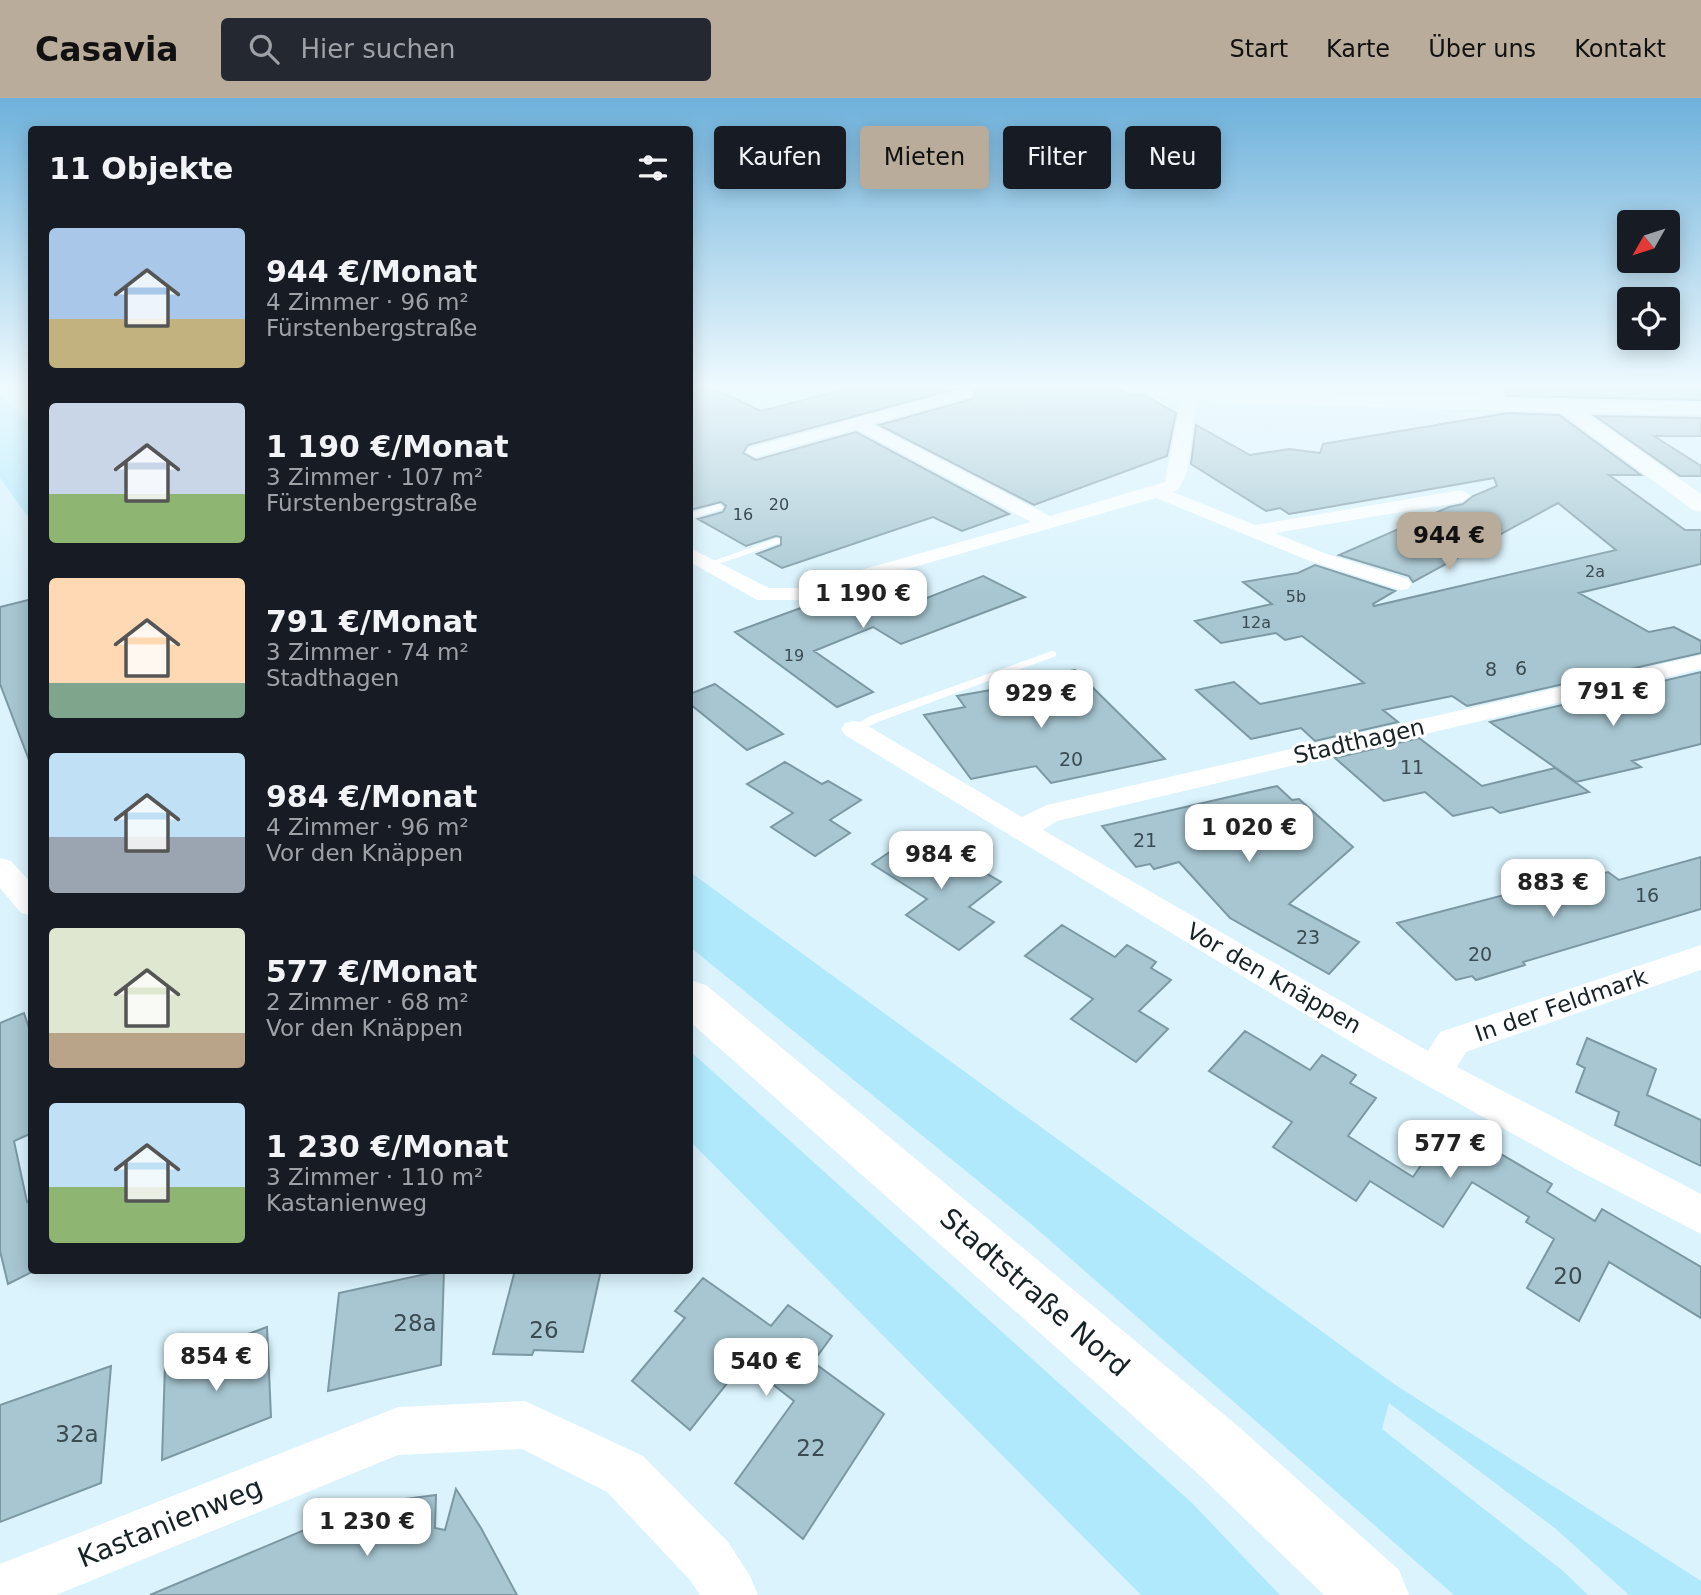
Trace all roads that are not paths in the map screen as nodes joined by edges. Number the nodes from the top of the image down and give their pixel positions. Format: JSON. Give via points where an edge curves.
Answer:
{"nodes":[{"id":1,"x":918,"y":455,"type":"edge"},
{"id":2,"x":1181,"y":455,"type":"edge"},
{"id":3,"x":1631,"y":455,"type":"edge"},
{"id":4,"x":1157,"y":492,"type":"junction"},
{"id":5,"x":1462,"y":495,"type":"dead end"},
{"id":6,"x":1701,"y":505,"type":"edge"},
{"id":7,"x":719,"y":507,"type":"dead end"},
{"id":8,"x":693,"y":515,"type":"edge"},
{"id":9,"x":1048,"y":523,"type":"junction"},
{"id":10,"x":1252,"y":531,"type":"junction"},
{"id":11,"x":777,"y":541,"type":"dead end"},
{"id":12,"x":698,"y":559,"type":"edge"},
{"id":13,"x":1400,"y":584,"type":"dead end"},
{"id":14,"x":1052,"y":654,"type":"dead end"},
{"id":15,"x":1701,"y":662,"type":"edge"},
{"id":16,"x":854,"y":729,"type":"joint"},
{"id":17,"x":1022,"y":830,"type":"junction"},
{"id":18,"x":0,"y":868,"type":"edge"},
{"id":19,"x":28,"y":900,"type":"edge"},
{"id":20,"x":1701,"y":957,"type":"edge"},
{"id":21,"x":693,"y":1000,"type":"edge"},
{"id":22,"x":1434,"y":1071,"type":"junction"},
{"id":23,"x":1701,"y":1215,"type":"edge"},
{"id":24,"x":0,"y":1591,"type":"edge"},
{"id":25,"x":731,"y":1595,"type":"edge"},
{"id":26,"x":1374,"y":1595,"type":"edge"}],
"edges":[{"from":1,"to":9,"type":"street"},
{"from":2,"to":4,"type":"street","via":[[1173,485]]},
{"from":3,"to":6,"type":"street"},
{"from":4,"to":9,"type":"street"},
{"from":4,"to":10,"type":"street"},
{"from":5,"to":10,"type":"street"},
{"from":7,"to":8,"type":"lane"},
{"from":9,"to":12,"type":"street","via":[[780,597],[765,595]]},
{"from":10,"to":13,"type":"street"},
{"from":11,"to":12,"type":"lane"},
{"from":14,"to":16,"type":"lane"},
{"from":15,"to":17,"type":"street","name":"Stadthagen","via":[[1047,814]]},
{"from":16,"to":17,"type":"street","name":"Vor den Knäppen"},
{"from":17,"to":22,"type":"street","name":"Vor den Knäppen"},
{"from":18,"to":19,"type":"street"},
{"from":20,"to":22,"type":"street","name":"In der Feldmark","via":[[1453,1042]]},
{"from":21,"to":26,"type":"main road","name":"Stadtstraße Nord","via":[[1207,1440]]},
{"from":22,"to":23,"type":"street","name":"Vor den Knäppen"},
{"from":24,"to":25,"type":"street","name":"Kastanienweg","via":[[398,1431],[525,1425],[625,1474],[709,1562]]}]}
